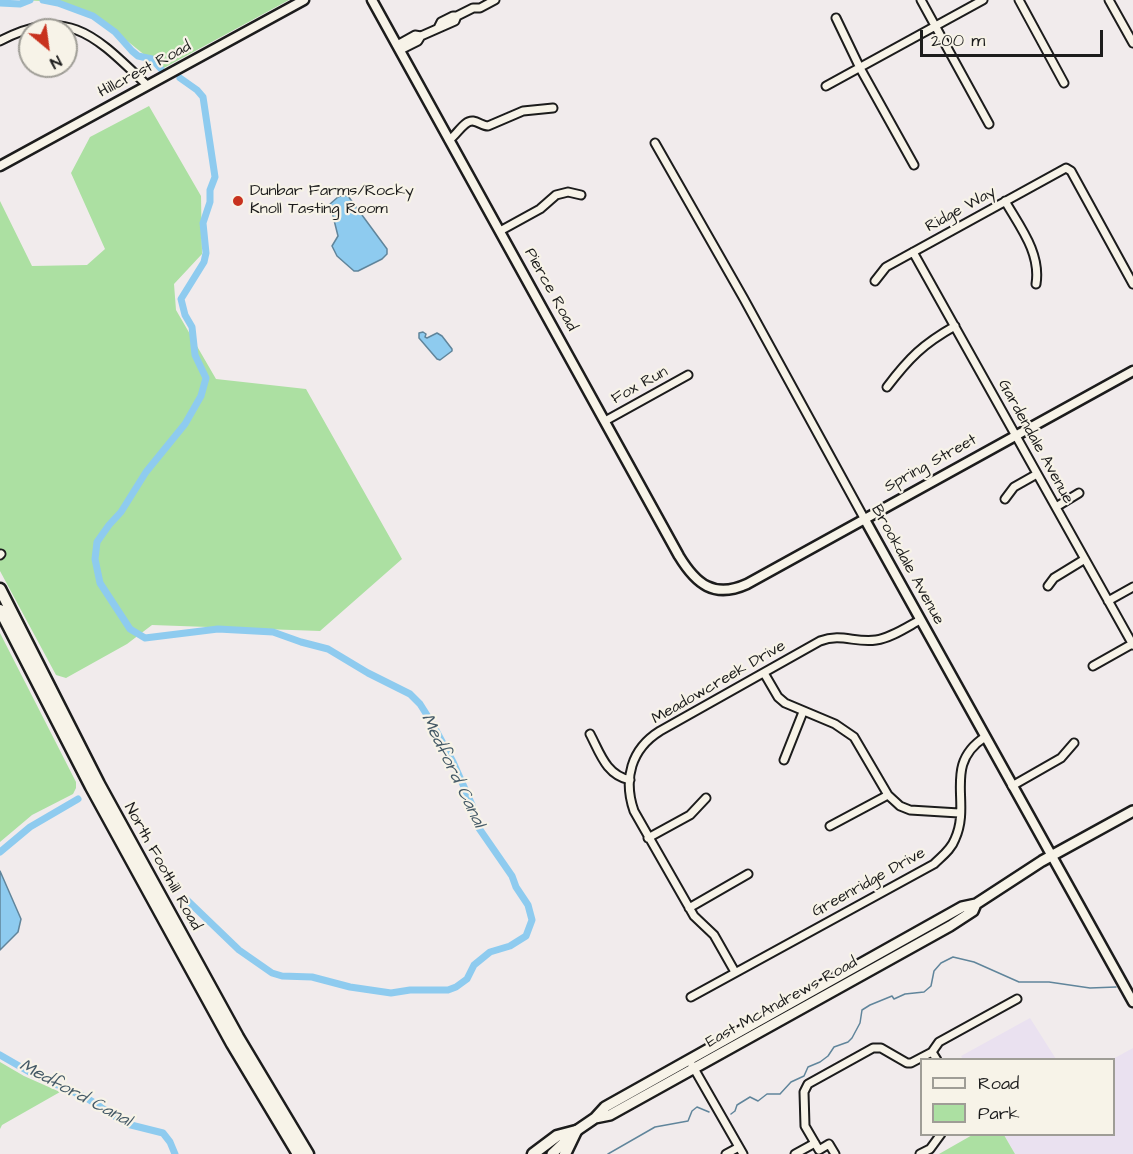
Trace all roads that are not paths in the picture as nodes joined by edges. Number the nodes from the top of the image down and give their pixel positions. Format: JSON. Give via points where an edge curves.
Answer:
{"nodes":[{"id":1,"x":304,"y":0,"type":"edge"},
{"id":2,"x":372,"y":0,"type":"edge"},
{"id":3,"x":477,"y":0,"type":"edge"},
{"id":4,"x":495,"y":0,"type":"edge"},
{"id":5,"x":921,"y":0,"type":"edge"},
{"id":6,"x":983,"y":0,"type":"edge"},
{"id":7,"x":1019,"y":0,"type":"edge"},
{"id":8,"x":1109,"y":0,"type":"edge"},
{"id":9,"x":473,"y":8,"type":"junction"},
{"id":10,"x":836,"y":18,"type":"dead end"},
{"id":11,"x":935,"y":26,"type":"junction"},
{"id":12,"x":0,"y":41,"type":"edge"},
{"id":13,"x":1133,"y":43,"type":"edge"},
{"id":14,"x":398,"y":48,"type":"junction"},
{"id":15,"x":860,"y":68,"type":"junction"},
{"id":16,"x":1064,"y":83,"type":"dead end"},
{"id":17,"x":147,"y":85,"type":"junction"},
{"id":18,"x":826,"y":86,"type":"dead end"},
{"id":19,"x":553,"y":108,"type":"dead end"},
{"id":20,"x":989,"y":124,"type":"dead end"},
{"id":21,"x":449,"y":140,"type":"junction"},
{"id":22,"x":655,"y":143,"type":"dead end"},
{"id":23,"x":914,"y":165,"type":"dead end"},
{"id":24,"x":0,"y":166,"type":"edge"},
{"id":25,"x":581,"y":195,"type":"dead end"},
{"id":26,"x":1005,"y":201,"type":"junction"},
{"id":27,"x":500,"y":231,"type":"junction"},
{"id":28,"x":913,"y":252,"type":"junction"},
{"id":29,"x":875,"y":281,"type":"dead end"},
{"id":30,"x":1036,"y":284,"type":"dead end"},
{"id":31,"x":1133,"y":284,"type":"edge"},
{"id":32,"x":955,"y":327,"type":"junction"},
{"id":33,"x":1133,"y":371,"type":"edge"},
{"id":34,"x":688,"y":375,"type":"dead end"},
{"id":35,"x":886,"y":387,"type":"dead end"},
{"id":36,"x":605,"y":421,"type":"junction"},
{"id":37,"x":1016,"y":435,"type":"junction"},
{"id":38,"x":1037,"y":474,"type":"junction"},
{"id":39,"x":1078,"y":493,"type":"dead end"},
{"id":40,"x":1005,"y":500,"type":"dead end"},
{"id":41,"x":1056,"y":507,"type":"junction"},
{"id":42,"x":864,"y":518,"type":"junction"},
{"id":43,"x":1085,"y":559,"type":"junction"},
{"id":44,"x":1048,"y":586,"type":"dead end"},
{"id":45,"x":1133,"y":587,"type":"edge"},
{"id":46,"x":710,"y":588,"type":"joint"},
{"id":47,"x":0,"y":589,"type":"edge"},
{"id":48,"x":1108,"y":601,"type":"junction"},
{"id":49,"x":0,"y":610,"type":"edge"},
{"id":50,"x":920,"y":620,"type":"junction"},
{"id":51,"x":1132,"y":642,"type":"edge"},
{"id":52,"x":1093,"y":666,"type":"dead end"},
{"id":53,"x":764,"y":673,"type":"junction"},
{"id":54,"x":803,"y":712,"type":"junction"},
{"id":55,"x":590,"y":734,"type":"dead end"},
{"id":56,"x":985,"y":737,"type":"junction"},
{"id":57,"x":1074,"y":743,"type":"dead end"},
{"id":58,"x":784,"y":760,"type":"dead end"},
{"id":59,"x":630,"y":780,"type":"junction"},
{"id":60,"x":1012,"y":786,"type":"junction"},
{"id":61,"x":888,"y":795,"type":"junction"},
{"id":62,"x":706,"y":798,"type":"dead end"},
{"id":63,"x":1133,"y":812,"type":"edge"},
{"id":64,"x":959,"y":813,"type":"junction"},
{"id":65,"x":830,"y":826,"type":"dead end"},
{"id":66,"x":648,"y":838,"type":"junction"},
{"id":67,"x":1052,"y":856,"type":"junction"},
{"id":68,"x":748,"y":874,"type":"dead end"},
{"id":69,"x":976,"y":904,"type":"junction"},
{"id":70,"x":689,"y":908,"type":"junction"},
{"id":71,"x":735,"y":972,"type":"junction"},
{"id":72,"x":1130,"y":989,"type":"edge"},
{"id":73,"x":691,"y":997,"type":"dead end"},
{"id":74,"x":1017,"y":999,"type":"dead end"},
{"id":75,"x":1133,"y":1002,"type":"edge"},
{"id":76,"x":932,"y":1052,"type":"junction"},
{"id":77,"x":920,"y":1058,"type":"edge"},
{"id":78,"x":921,"y":1058,"type":"edge"},
{"id":79,"x":936,"y":1058,"type":"edge"},
{"id":80,"x":689,"y":1059,"type":"junction"},
{"id":81,"x":694,"y":1069,"type":"junction"},
{"id":82,"x":595,"y":1118,"type":"junction"},
{"id":83,"x":576,"y":1131,"type":"junction"},
{"id":84,"x":940,"y":1136,"type":"edge"},
{"id":85,"x":817,"y":1146,"type":"junction"},
{"id":86,"x":741,"y":1150,"type":"edge"},
{"id":87,"x":298,"y":1154,"type":"edge"},
{"id":88,"x":308,"y":1154,"type":"edge"},
{"id":89,"x":533,"y":1154,"type":"edge"},
{"id":90,"x":552,"y":1154,"type":"edge"},
{"id":91,"x":566,"y":1154,"type":"edge"},
{"id":92,"x":726,"y":1154,"type":"edge"},
{"id":93,"x":795,"y":1154,"type":"edge"},
{"id":94,"x":811,"y":1154,"type":"edge"},
{"id":95,"x":835,"y":1154,"type":"edge"},
{"id":96,"x":920,"y":1154,"type":"edge"}],
"edges":[{"from":1,"to":17,"type":"street","name":"Hillcrest Road"},
{"from":2,"to":14,"type":"street","name":"Pierce Road"},
{"from":3,"to":9,"type":"street"},
{"from":4,"to":9,"type":"street"},
{"from":5,"to":11,"type":"street"},
{"from":6,"to":11,"type":"street"},
{"from":7,"to":16,"type":"street"},
{"from":8,"to":13,"type":"street"},
{"from":9,"to":14,"type":"street","via":[[421,36],[415,35]]},
{"from":10,"to":15,"type":"street"},
{"from":11,"to":15,"type":"street"},
{"from":11,"to":20,"type":"street"},
{"from":12,"to":17,"type":"street","via":[[29,28],[60,25],[91,37]]},
{"from":14,"to":21,"type":"street","name":"Pierce Road"},
{"from":15,"to":18,"type":"street"},
{"from":15,"to":23,"type":"street"},
{"from":17,"to":24,"type":"street","name":"Hillcrest Road"},
{"from":19,"to":21,"type":"street","via":[[523,111],[488,126],[467,122]]},
{"from":21,"to":27,"type":"street","name":"Pierce Road"},
{"from":22,"to":42,"type":"street","name":"Brookdale Avenue"},
{"from":25,"to":27,"type":"street","via":[[556,195],[540,209]]},
{"from":26,"to":28,"type":"street","name":"Ridge Way"},
{"from":26,"to":30,"type":"street","via":[[1036,261]]},
{"from":26,"to":31,"type":"street","name":"Ridge Way","via":[[1066,168],[1071,171]]},
{"from":27,"to":36,"type":"street","name":"Pierce Road"},
{"from":28,"to":29,"type":"street","name":"Ridge Way","via":[[886,267]]},
{"from":28,"to":32,"type":"street","name":"Gardendale Avenue"},
{"from":32,"to":35,"type":"street","via":[[912,356]]},
{"from":32,"to":37,"type":"street","name":"Gardendale Avenue"},
{"from":33,"to":37,"type":"street","name":"Spring Street"},
{"from":34,"to":36,"type":"street","name":"Fox Run"},
{"from":36,"to":46,"type":"street","name":"Pierce Road","via":[[689,571]]},
{"from":37,"to":38,"type":"street","name":"Gardendale Avenue"},
{"from":37,"to":42,"type":"street","name":"Spring Street"},
{"from":38,"to":40,"type":"street","via":[[1009,491]]},
{"from":38,"to":41,"type":"street","name":"Gardendale Avenue"},
{"from":39,"to":41,"type":"street"},
{"from":41,"to":43,"type":"street","name":"Gardendale Avenue"},
{"from":42,"to":46,"type":"street","name":"Spring Street","via":[[739,587],[724,591]]},
{"from":42,"to":50,"type":"street","name":"Brookdale Avenue"},
{"from":43,"to":44,"type":"street"},
{"from":43,"to":48,"type":"street","name":"Gardendale Avenue"},
{"from":45,"to":48,"type":"street"},
{"from":47,"to":88,"type":"main road","name":"North Foothill Road","via":[[104,794],[238,1037]]},
{"from":48,"to":51,"type":"street","name":"Gardendale Avenue"},
{"from":49,"to":87,"type":"main road","name":"North Foothill Road","via":[[91,787],[232,1044]]},
{"from":50,"to":53,"type":"street","name":"Meadowcreek Drive","via":[[880,640],[827,638]]},
{"from":50,"to":56,"type":"street","name":"Brookdale Avenue"},
{"from":51,"to":52,"type":"street"},
{"from":53,"to":54,"type":"street","via":[[778,697]]},
{"from":53,"to":59,"type":"street","name":"Meadowcreek Drive","via":[[648,738],[635,756]]},
{"from":54,"to":58,"type":"street"},
{"from":54,"to":61,"type":"street","via":[[835,724],[854,737]]},
{"from":55,"to":59,"type":"street","via":[[611,771]]},
{"from":56,"to":60,"type":"street","name":"Brookdale Avenue"},
{"from":56,"to":64,"type":"street","name":"Greenridge Drive","via":[[970,749],[962,764]]},
{"from":57,"to":60,"type":"street","via":[[1061,758]]},
{"from":59,"to":66,"type":"street","name":"Meadowcreek Drive","via":[[631,804]]},
{"from":60,"to":67,"type":"street","name":"Brookdale Avenue"},
{"from":61,"to":64,"type":"street","via":[[910,810]]},
{"from":61,"to":65,"type":"street"},
{"from":62,"to":66,"type":"street","via":[[690,815]]},
{"from":63,"to":67,"type":"main road","name":"East McAndrews Road"},
{"from":64,"to":71,"type":"street","name":"Greenridge Drive","via":[[956,838],[934,864]]},
{"from":66,"to":70,"type":"street","name":"Meadowcreek Drive"},
{"from":67,"to":69,"type":"main road","name":"East McAndrews Road"},
{"from":67,"to":72,"type":"street","name":"Brookdale Avenue"},
{"from":68,"to":70,"type":"street"},
{"from":69,"to":80,"type":"main road","name":"East McAndrews Road","via":[[962,907]]},
{"from":69,"to":81,"type":"main road","name":"East McAndrews Road","via":[[973,911],[950,926]]},
{"from":70,"to":71,"type":"street","name":"Meadowcreek Drive","via":[[714,935]]},
{"from":71,"to":73,"type":"street","name":"Greenridge Drive"},
{"from":72,"to":75,"type":"street","name":"Brookdale Avenue"},
{"from":74,"to":76,"type":"street","via":[[939,1042]]},
{"from":76,"to":78,"type":"street"},
{"from":76,"to":79,"type":"street"},
{"from":77,"to":85,"type":"street","via":[[907,1063],[881,1048],[873,1048],[808,1084],[804,1092],[805,1126]]},
{"from":80,"to":81,"type":"street"},
{"from":80,"to":82,"type":"main road","name":"East McAndrews Road","via":[[605,1107]]},
{"from":81,"to":82,"type":"main road","name":"East McAndrews Road","via":[[610,1115]]},
{"from":81,"to":86,"type":"street"},
{"from":82,"to":83,"type":"main road","name":"East McAndrews Road"},
{"from":83,"to":89,"type":"main road","via":[[557,1136]]},
{"from":83,"to":90,"type":"main road","name":"East McAndrews Road"},
{"from":83,"to":91,"type":"main road"},
{"from":84,"to":96,"type":"street","via":[[930,1149]]},
{"from":85,"to":93,"type":"street"},
{"from":85,"to":94,"type":"street"},
{"from":85,"to":95,"type":"street","via":[[830,1144]]},
{"from":86,"to":92,"type":"street"}]}
